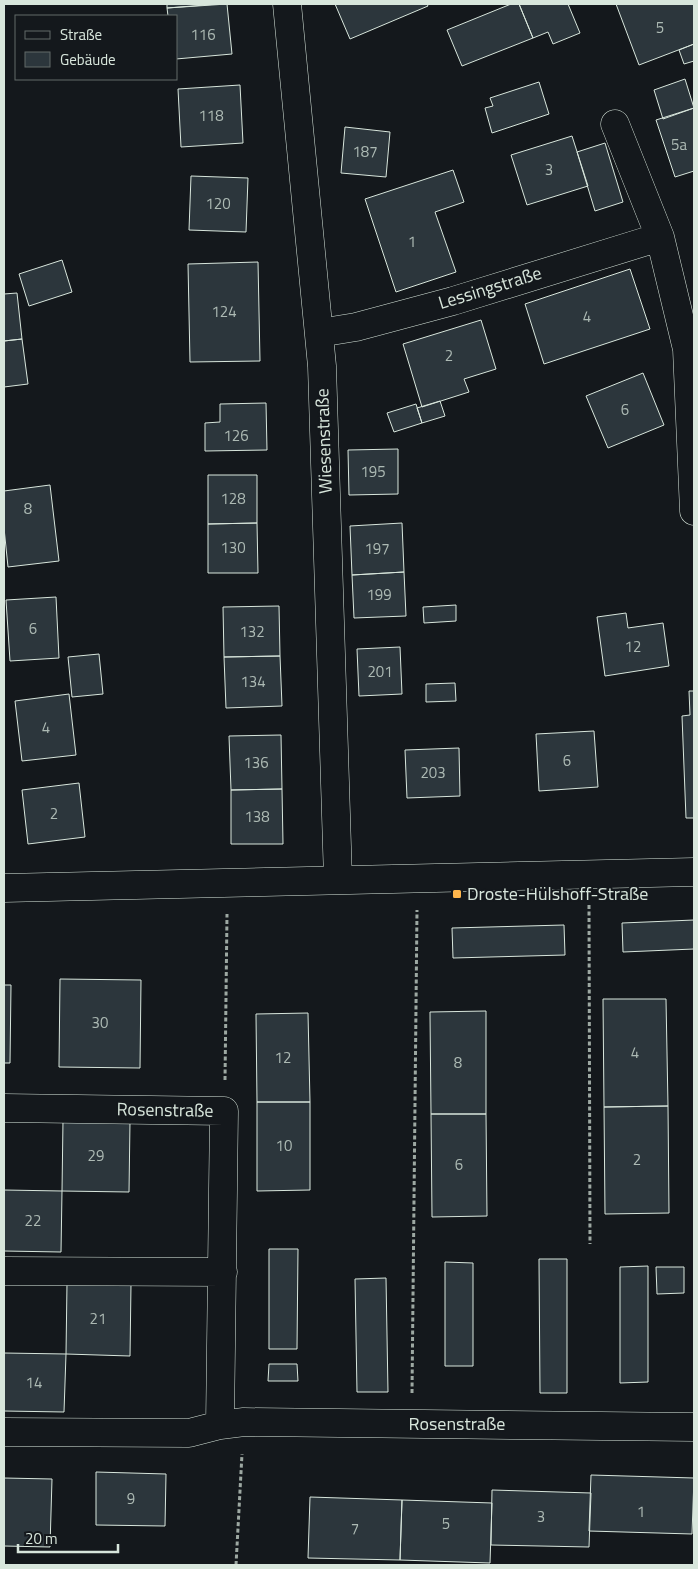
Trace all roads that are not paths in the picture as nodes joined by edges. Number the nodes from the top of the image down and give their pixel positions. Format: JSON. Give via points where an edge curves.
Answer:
{"nodes":[{"id":1,"x":287,"y":4,"type":"edge"},
{"id":2,"x":615,"y":124,"type":"dead end"},
{"id":3,"x":660,"y":237,"type":"junction"},
{"id":4,"x":319,"y":333,"type":"junction"},
{"id":5,"x":694,"y":511,"type":"edge"},
{"id":6,"x":694,"y":872,"type":"edge"},
{"id":7,"x":338,"y":879,"type":"junction"},
{"id":8,"x":4,"y":888,"type":"edge"},
{"id":9,"x":4,"y":1108,"type":"edge"},
{"id":10,"x":4,"y":1271,"type":"edge"},
{"id":11,"x":223,"y":1272,"type":"junction"},
{"id":12,"x":232,"y":1424,"type":"junction"},
{"id":13,"x":694,"y":1427,"type":"edge"},
{"id":14,"x":4,"y":1432,"type":"edge"}],
"edges":[{"from":1,"to":4,"type":"street","name":"Wiesenstraße"},
{"from":2,"to":3,"type":"street"},
{"from":3,"to":4,"type":"street","name":"Lessingstraße","via":[[453,301],[356,327]]},
{"from":3,"to":5,"type":"street","via":[[687,349]]},
{"from":4,"to":7,"type":"street","name":"Wiesenstraße"},
{"from":6,"to":7,"type":"street","via":[[417,880]]},
{"from":7,"to":8,"type":"street"},
{"from":9,"to":11,"type":"street","name":"Rosenstraße","via":[[224,1111]]},
{"from":10,"to":11,"type":"street"},
{"from":11,"to":12,"type":"street","name":"Rosenstraße"},
{"from":12,"to":13,"type":"street","name":"Rosenstraße"},
{"from":12,"to":14,"type":"street","name":"Rosenstraße","via":[[189,1433]]}]}
